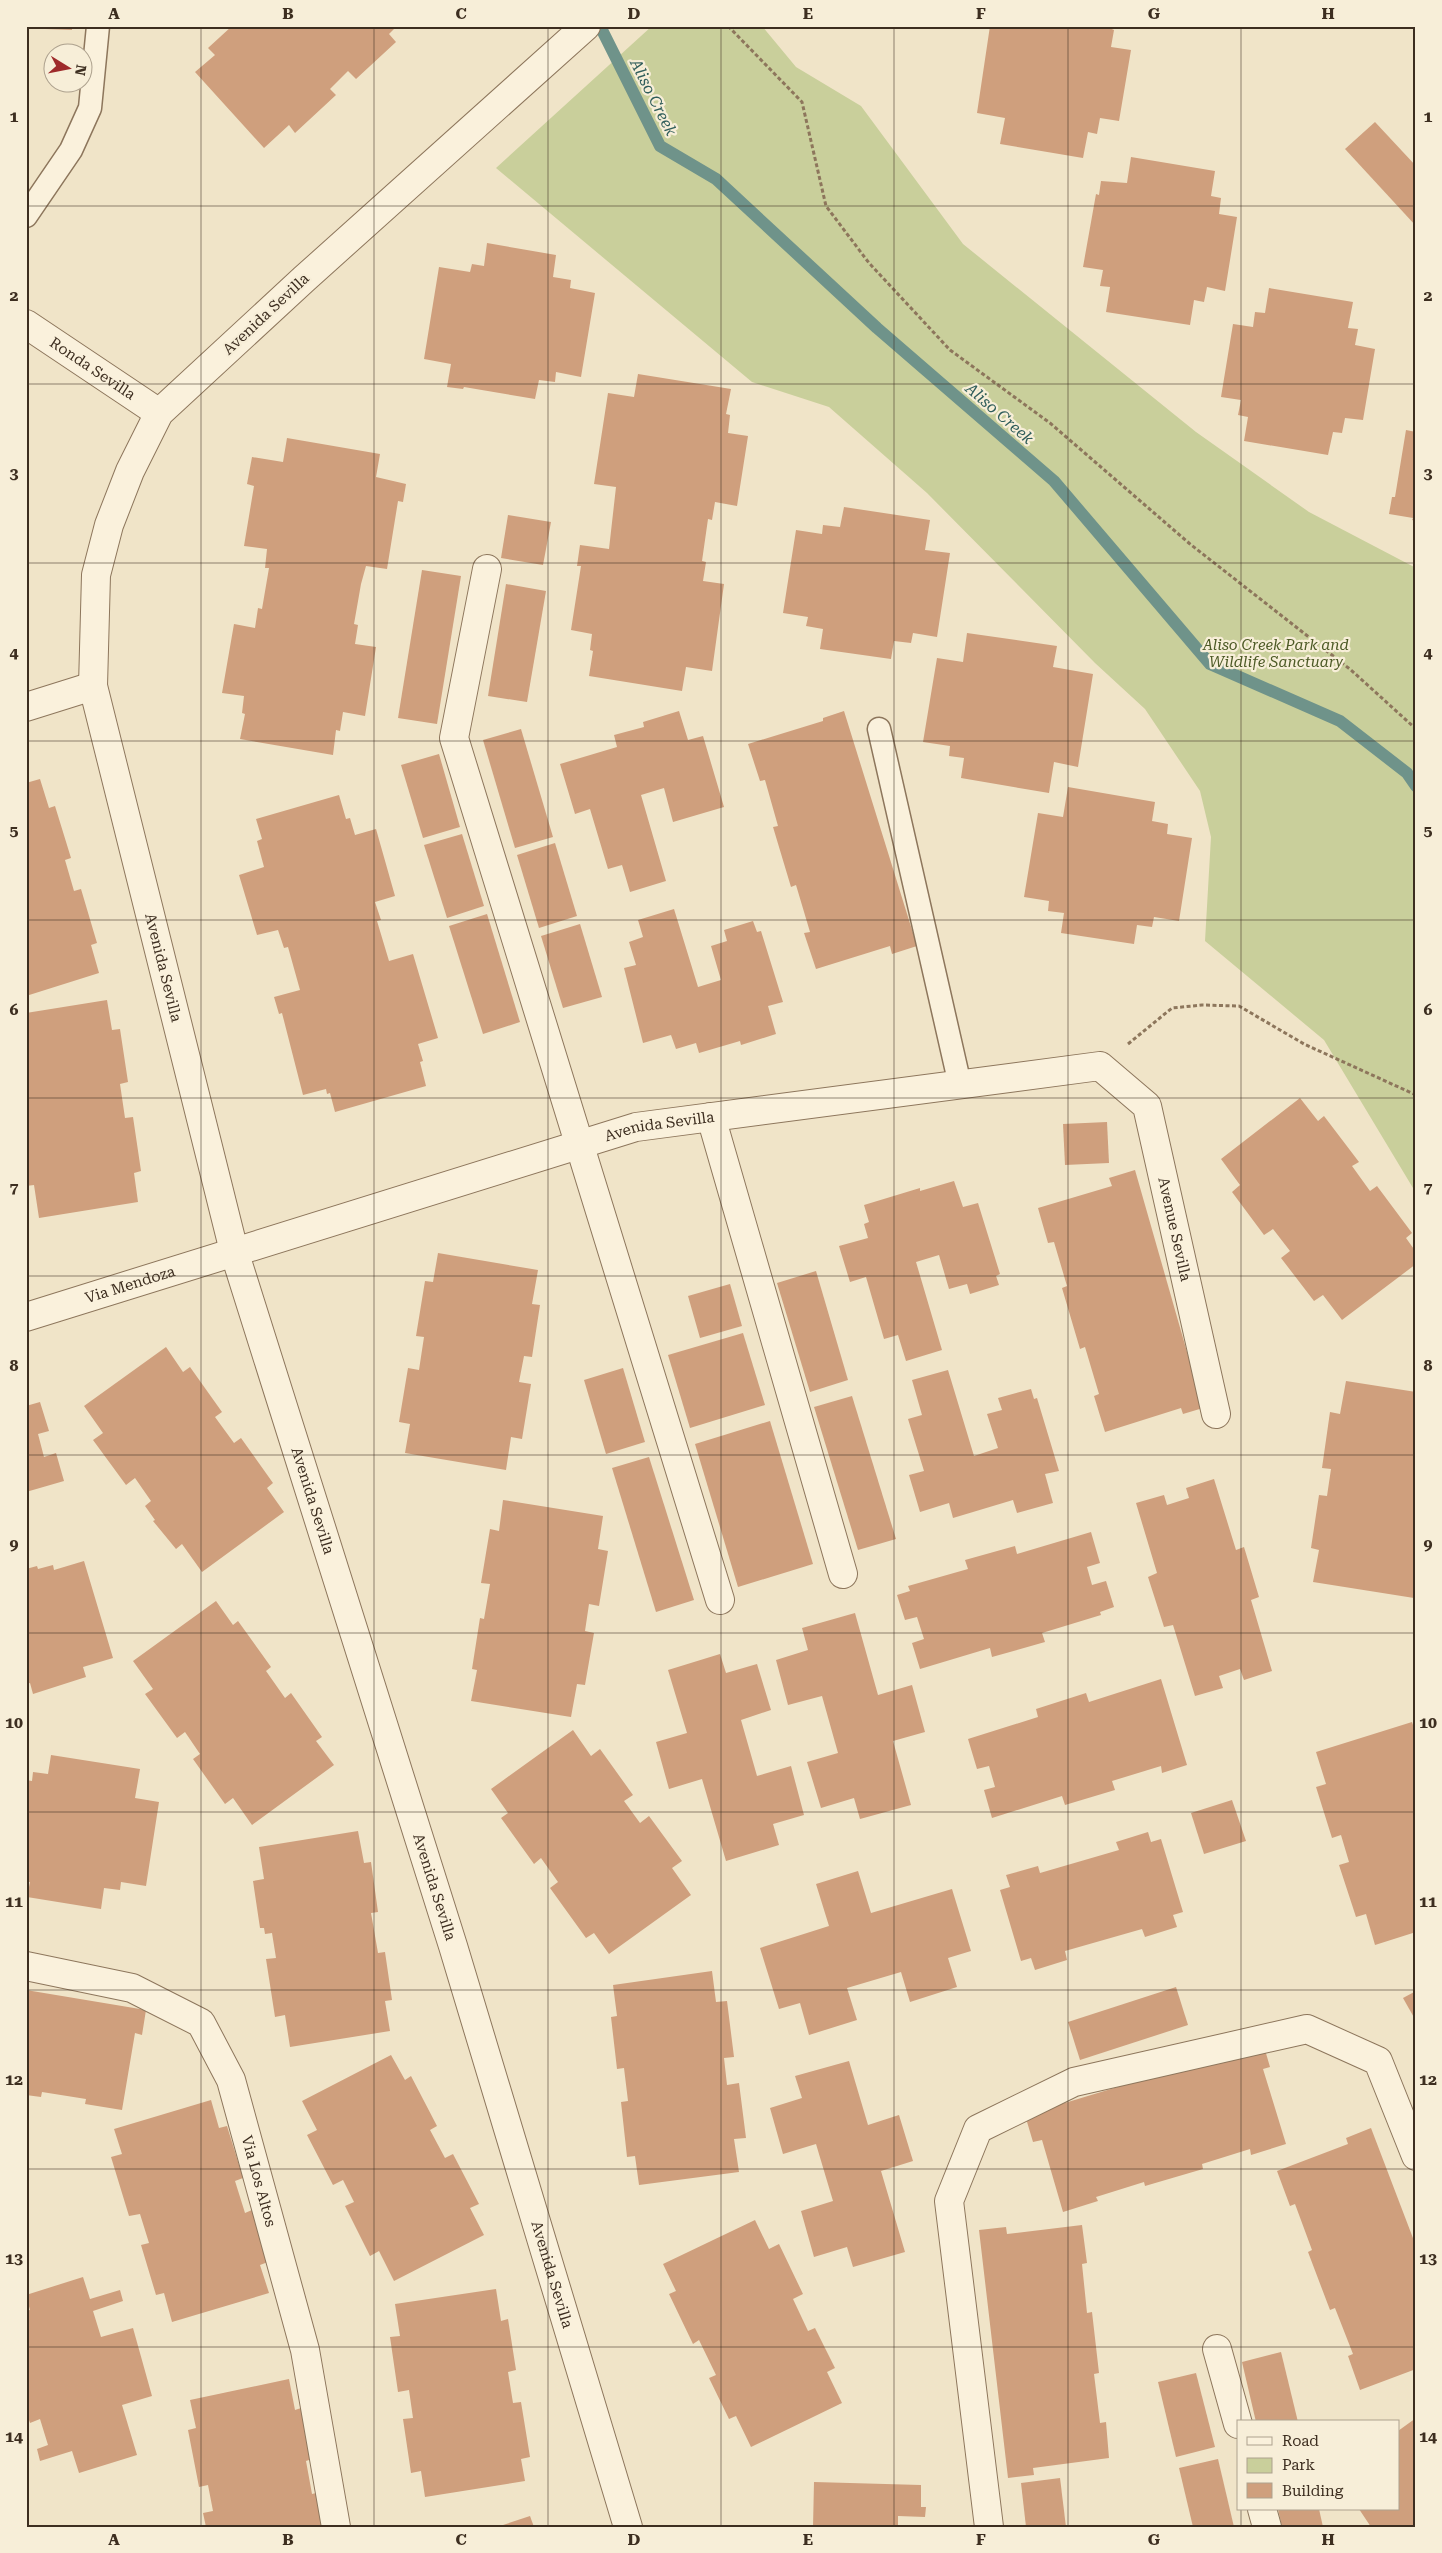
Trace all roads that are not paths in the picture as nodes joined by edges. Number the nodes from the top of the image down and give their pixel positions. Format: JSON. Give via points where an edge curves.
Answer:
{"nodes":[{"id":1,"x":98,"y":26,"type":"edge"},
{"id":2,"x":586,"y":26,"type":"edge"},
{"id":3,"x":26,"y":216,"type":"edge"},
{"id":4,"x":26,"y":324,"type":"edge"},
{"id":5,"x":159,"y":414,"type":"junction"},
{"id":6,"x":487,"y":569,"type":"dead end"},
{"id":7,"x":93,"y":686,"type":"junction"},
{"id":8,"x":26,"y":707,"type":"edge"},
{"id":9,"x":879,"y":729,"type":"dead end"},
{"id":10,"x":1100,"y":1066,"type":"joint"},
{"id":11,"x":960,"y":1085,"type":"junction"},
{"id":12,"x":711,"y":1117,"type":"junction"},
{"id":13,"x":579,"y":1145,"type":"junction"},
{"id":14,"x":234,"y":1251,"type":"junction"},
{"id":15,"x":26,"y":1317,"type":"edge"},
{"id":16,"x":1216,"y":1414,"type":"dead end"},
{"id":17,"x":843,"y":1574,"type":"dead end"},
{"id":18,"x":720,"y":1600,"type":"dead end"},
{"id":19,"x":26,"y":1966,"type":"edge"},
{"id":20,"x":1416,"y":2156,"type":"edge"},
{"id":21,"x":1217,"y":2349,"type":"dead end"},
{"id":22,"x":1237,"y":2420,"type":"edge"},
{"id":23,"x":1262,"y":2510,"type":"edge"},
{"id":24,"x":336,"y":2527,"type":"edge"},
{"id":25,"x":628,"y":2527,"type":"edge"},
{"id":26,"x":989,"y":2527,"type":"edge"},
{"id":27,"x":1267,"y":2527,"type":"edge"}],
"edges":[{"from":1,"to":3,"type":"lane","via":[[90,108],[71,150]]},
{"from":2,"to":5,"type":"street","name":"Avenida Sevilla"},
{"from":4,"to":5,"type":"street","name":"Ronda Sevilla"},
{"from":5,"to":7,"type":"street","name":"Avenida Sevilla","via":[[130,471],[102,550],[96,575]]},
{"from":6,"to":13,"type":"street","via":[[454,738]]},
{"from":7,"to":8,"type":"street"},
{"from":7,"to":14,"type":"street","name":"Avenida Sevilla"},
{"from":9,"to":11,"type":"lane"},
{"from":10,"to":11,"type":"street","name":"Avenida Sevilla"},
{"from":10,"to":16,"type":"street","name":"Avenue Sevilla","via":[[1147,1106]]},
{"from":11,"to":12,"type":"street","name":"Avenida Sevilla"},
{"from":12,"to":13,"type":"street","name":"Avenida Sevilla","via":[[636,1127]]},
{"from":12,"to":17,"type":"street"},
{"from":13,"to":14,"type":"street","name":"Avenida Sevilla"},
{"from":13,"to":18,"type":"street"},
{"from":14,"to":15,"type":"street","name":"Via Mendoza"},
{"from":14,"to":25,"type":"street","name":"Avenida Sevilla","via":[[453,1946]]},
{"from":19,"to":24,"type":"street","name":"Via Los Altos","via":[[132,1988],[201,2023],[231,2080],[305,2350]]},
{"from":20,"to":26,"type":"street","via":[[1378,2061],[1307,2030],[1074,2082],[978,2130],[949,2201]]},
{"from":21,"to":22,"type":"street"},
{"from":23,"to":27,"type":"street"}]}
